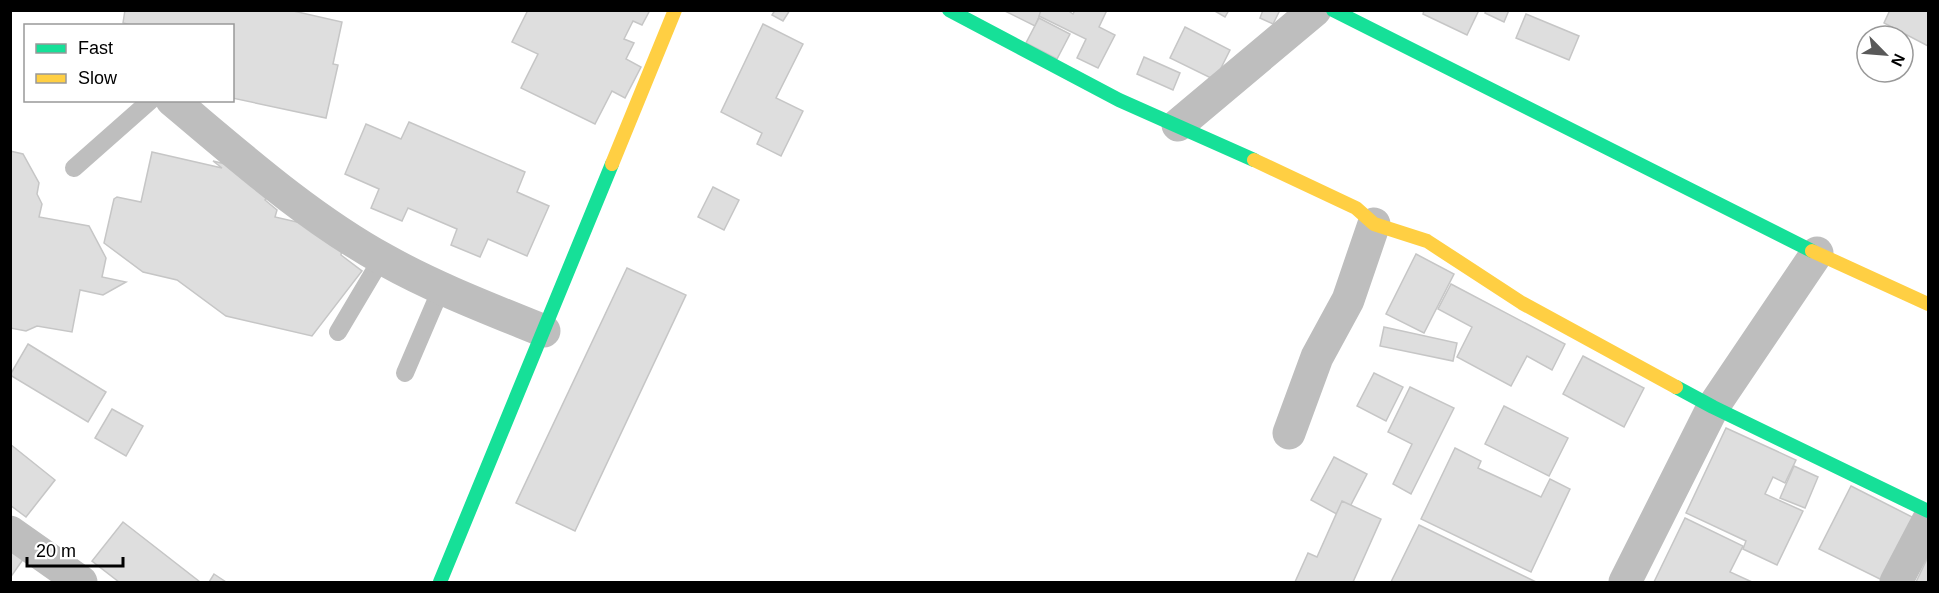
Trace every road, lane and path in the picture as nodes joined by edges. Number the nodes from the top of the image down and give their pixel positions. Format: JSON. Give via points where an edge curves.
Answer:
{"nodes":[{"id":1,"x":675,"y":10,"type":"edge"},
{"id":2,"x":949,"y":10,"type":"edge"},
{"id":3,"x":1315,"y":10,"type":"edge"},
{"id":4,"x":1333,"y":10,"type":"edge"},
{"id":5,"x":149,"y":102,"type":"edge"},
{"id":6,"x":174,"y":102,"type":"edge"},
{"id":7,"x":1178,"y":125,"type":"junction"},
{"id":8,"x":74,"y":168,"type":"dead end"},
{"id":9,"x":1374,"y":224,"type":"junction"},
{"id":10,"x":1817,"y":253,"type":"junction"},
{"id":11,"x":382,"y":258,"type":"junction"},
{"id":12,"x":441,"y":289,"type":"junction"},
{"id":13,"x":1929,"y":304,"type":"edge"},
{"id":14,"x":544,"y":331,"type":"junction"},
{"id":15,"x":338,"y":332,"type":"dead end"},
{"id":16,"x":405,"y":373,"type":"dead end"},
{"id":17,"x":1713,"y":407,"type":"junction"},
{"id":18,"x":1289,"y":433,"type":"dead end"},
{"id":19,"x":1929,"y":511,"type":"edge"},
{"id":20,"x":1929,"y":521,"type":"edge"},
{"id":21,"x":10,"y":532,"type":"edge"},
{"id":22,"x":81,"y":582,"type":"edge"},
{"id":23,"x":440,"y":582,"type":"edge"},
{"id":24,"x":1625,"y":582,"type":"edge"},
{"id":25,"x":1896,"y":582,"type":"edge"}],
"edges":[{"from":1,"to":14,"type":"street"},
{"from":2,"to":7,"type":"street","via":[[1119,100]]},
{"from":3,"to":7,"type":"street"},
{"from":4,"to":10,"type":"street"},
{"from":5,"to":8,"type":"lane"},
{"from":6,"to":11,"type":"street","via":[[315,214]]},
{"from":7,"to":9,"type":"street","via":[[1356,208]]},
{"from":9,"to":17,"type":"street","via":[[1427,241],[1522,303]]},
{"from":9,"to":18,"type":"street","via":[[1348,300],[1317,357]]},
{"from":10,"to":13,"type":"street"},
{"from":10,"to":17,"type":"street"},
{"from":11,"to":12,"type":"street"},
{"from":11,"to":15,"type":"lane"},
{"from":12,"to":14,"type":"street"},
{"from":12,"to":16,"type":"lane"},
{"from":14,"to":23,"type":"street"},
{"from":17,"to":19,"type":"street"},
{"from":17,"to":24,"type":"street"},
{"from":20,"to":25,"type":"street"},
{"from":21,"to":22,"type":"street"}]}
